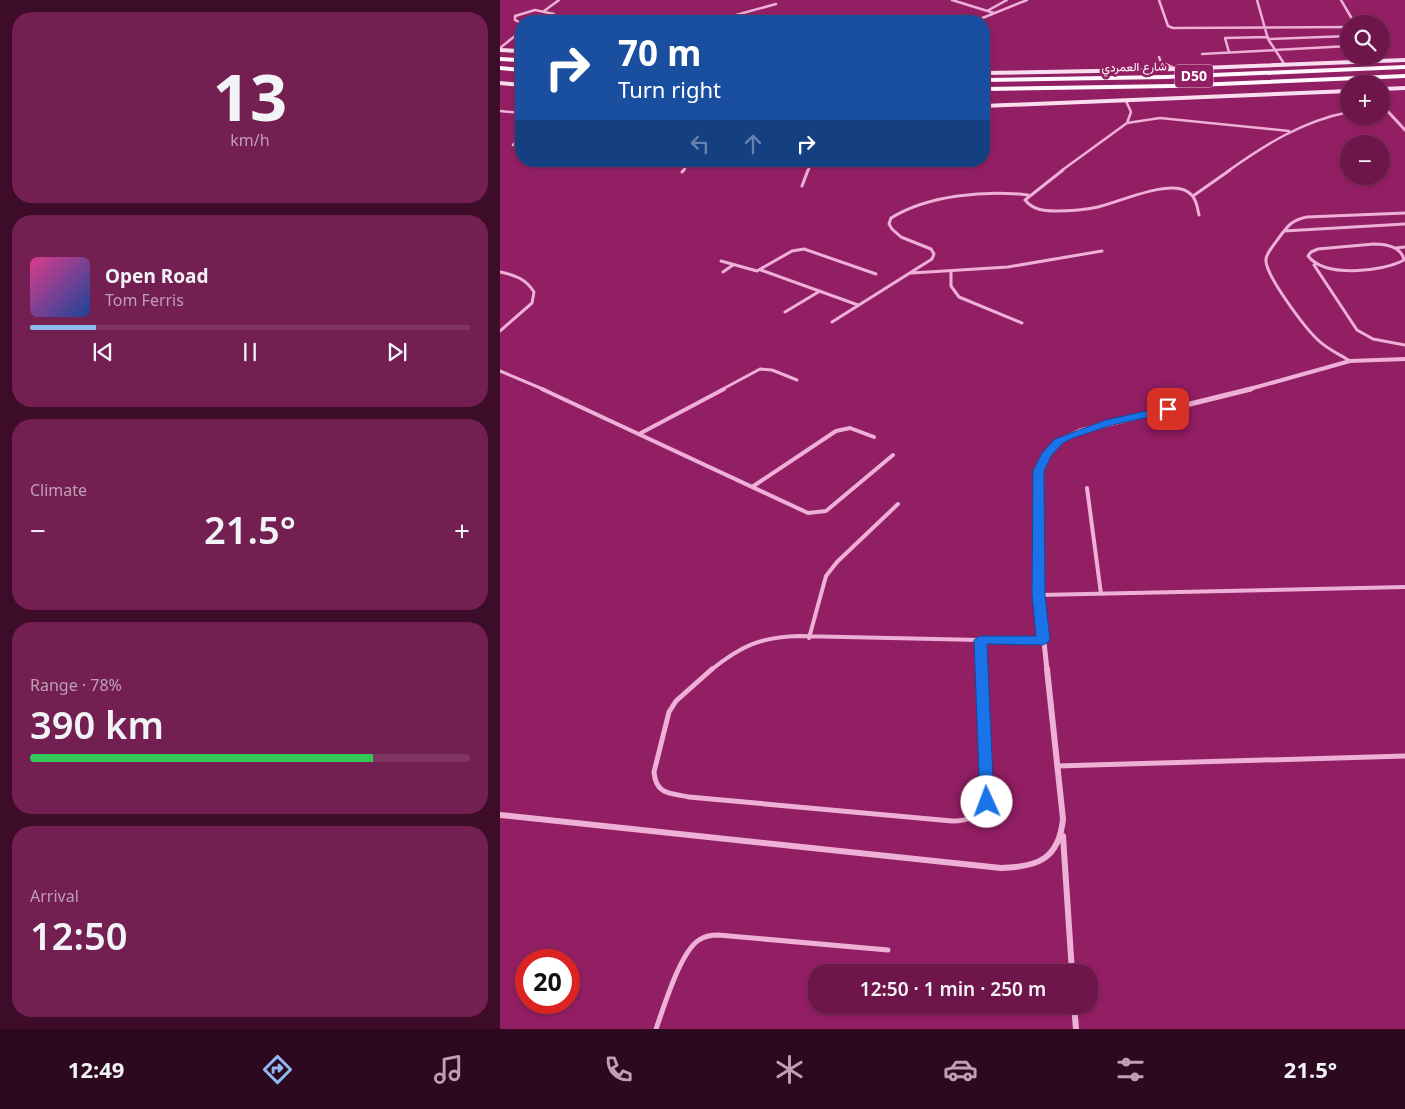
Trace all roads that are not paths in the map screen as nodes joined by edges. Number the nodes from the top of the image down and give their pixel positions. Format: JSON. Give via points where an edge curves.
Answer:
{"nodes":[{"id":1,"x":559,"y":0,"type":"edge"},
{"id":2,"x":952,"y":0,"type":"edge"},
{"id":3,"x":1007,"y":0,"type":"edge"},
{"id":4,"x":1027,"y":0,"type":"edge"},
{"id":5,"x":1158,"y":0,"type":"edge"},
{"id":6,"x":1256,"y":0,"type":"edge"},
{"id":7,"x":1341,"y":0,"type":"edge"},
{"id":8,"x":776,"y":4,"type":"dead end"},
{"id":9,"x":544,"y":11,"type":"junction"},
{"id":10,"x":987,"y":11,"type":"junction"},
{"id":11,"x":994,"y":14,"type":"junction"},
{"id":12,"x":517,"y":15,"type":"edge"},
{"id":13,"x":554,"y":15,"type":"edge"},
{"id":14,"x":736,"y":15,"type":"edge"},
{"id":15,"x":990,"y":15,"type":"edge"},
{"id":16,"x":1350,"y":15,"type":"edge"},
{"id":17,"x":1340,"y":26,"type":"edge"},
{"id":18,"x":1264,"y":27,"type":"junction"},
{"id":19,"x":515,"y":36,"type":"edge"},
{"id":20,"x":1340,"y":36,"type":"edge"},
{"id":21,"x":1268,"y":38,"type":"junction"},
{"id":22,"x":1340,"y":46,"type":"edge"},
{"id":23,"x":500,"y":49,"type":"edge"},
{"id":24,"x":1274,"y":49,"type":"junction"},
{"id":25,"x":515,"y":50,"type":"edge"},
{"id":26,"x":1230,"y":52,"type":"junction"},
{"id":27,"x":1202,"y":54,"type":"dead end"},
{"id":28,"x":1159,"y":57,"type":"dead end"},
{"id":29,"x":500,"y":58,"type":"edge"},
{"id":30,"x":515,"y":59,"type":"edge"},
{"id":31,"x":1405,"y":60,"type":"edge"},
{"id":32,"x":1160,"y":62,"type":"junction"},
{"id":33,"x":1285,"y":65,"type":"junction"},
{"id":34,"x":1405,"y":67,"type":"edge"},
{"id":35,"x":500,"y":68,"type":"edge"},
{"id":36,"x":515,"y":69,"type":"edge"},
{"id":37,"x":1178,"y":69,"type":"junction"},
{"id":38,"x":1149,"y":70,"type":"junction"},
{"id":39,"x":990,"y":73,"type":"edge"},
{"id":40,"x":1405,"y":76,"type":"edge"},
{"id":41,"x":990,"y":80,"type":"edge"},
{"id":42,"x":500,"y":83,"type":"edge"},
{"id":43,"x":515,"y":84,"type":"edge"},
{"id":44,"x":1405,"y":88,"type":"edge"},
{"id":45,"x":990,"y":89,"type":"edge"},
{"id":46,"x":1071,"y":89,"type":"junction"},
{"id":47,"x":1390,"y":89,"type":"edge"},
{"id":48,"x":1340,"y":91,"type":"edge"},
{"id":49,"x":990,"y":95,"type":"edge"},
{"id":50,"x":1126,"y":101,"type":"junction"},
{"id":51,"x":990,"y":106,"type":"edge"},
{"id":52,"x":500,"y":111,"type":"edge"},
{"id":53,"x":515,"y":112,"type":"edge"},
{"id":54,"x":1340,"y":114,"type":"edge"},
{"id":55,"x":1390,"y":115,"type":"edge"},
{"id":56,"x":1127,"y":123,"type":"junction"},
{"id":57,"x":1405,"y":130,"type":"edge"},
{"id":58,"x":1289,"y":131,"type":"junction"},
{"id":59,"x":686,"y":167,"type":"edge"},
{"id":60,"x":810,"y":167,"type":"edge"},
{"id":61,"x":682,"y":172,"type":"dead end"},
{"id":62,"x":802,"y":186,"type":"dead end"},
{"id":63,"x":1028,"y":195,"type":"junction"},
{"id":64,"x":1193,"y":196,"type":"junction"},
{"id":65,"x":1405,"y":213,"type":"edge"},
{"id":66,"x":1199,"y":215,"type":"dead end"},
{"id":67,"x":1405,"y":224,"type":"edge"},
{"id":68,"x":1284,"y":230,"type":"junction"},
{"id":69,"x":1405,"y":247,"type":"edge"},
{"id":70,"x":1394,"y":248,"type":"junction"},
{"id":71,"x":1102,"y":251,"type":"dead end"},
{"id":72,"x":721,"y":261,"type":"dead end"},
{"id":73,"x":733,"y":265,"type":"junction"},
{"id":74,"x":1314,"y":265,"type":"junction"},
{"id":75,"x":761,"y":270,"type":"junction"},
{"id":76,"x":500,"y":272,"type":"edge"},
{"id":77,"x":723,"y":272,"type":"dead end"},
{"id":78,"x":951,"y":272,"type":"junction"},
{"id":79,"x":910,"y":273,"type":"junction"},
{"id":80,"x":876,"y":274,"type":"dead end"},
{"id":81,"x":820,"y":291,"type":"junction"},
{"id":82,"x":858,"y":305,"type":"junction"},
{"id":83,"x":784,"y":312,"type":"dead end"},
{"id":84,"x":832,"y":322,"type":"dead end"},
{"id":85,"x":1022,"y":323,"type":"dead end"},
{"id":86,"x":500,"y":331,"type":"edge"},
{"id":87,"x":1405,"y":345,"type":"edge"},
{"id":88,"x":1405,"y":359,"type":"edge"},
{"id":89,"x":1350,"y":361,"type":"junction"},
{"id":90,"x":500,"y":371,"type":"edge"},
{"id":91,"x":797,"y":380,"type":"dead end"},
{"id":92,"x":640,"y":434,"type":"junction"},
{"id":93,"x":874,"y":437,"type":"dead end"},
{"id":94,"x":893,"y":455,"type":"dead end"},
{"id":95,"x":752,"y":487,"type":"junction"},
{"id":96,"x":1087,"y":488,"type":"dead end"},
{"id":97,"x":898,"y":504,"type":"dead end"},
{"id":98,"x":1405,"y":587,"type":"edge"},
{"id":99,"x":1101,"y":594,"type":"junction"},
{"id":100,"x":1038,"y":595,"type":"junction"},
{"id":101,"x":809,"y":638,"type":"junction"},
{"id":102,"x":980,"y":640,"type":"junction"},
{"id":103,"x":1043,"y":641,"type":"junction"},
{"id":104,"x":1405,"y":756,"type":"edge"},
{"id":105,"x":1057,"y":766,"type":"junction"},
{"id":106,"x":500,"y":815,"type":"edge"},
{"id":107,"x":1062,"y":835,"type":"junction"},
{"id":108,"x":888,"y":950,"type":"dead end"},
{"id":109,"x":1071,"y":964,"type":"edge"},
{"id":110,"x":1075,"y":1014,"type":"edge"},
{"id":111,"x":656,"y":1029,"type":"edge"},
{"id":112,"x":1076,"y":1029,"type":"edge"}],
"edges":[{"from":1,"to":9,"type":"lane"},
{"from":2,"to":10,"type":"lane"},
{"from":3,"to":10,"type":"lane"},
{"from":4,"to":11,"type":"lane"},
{"from":5,"to":18,"type":"lane","via":[[1170,28]]},
{"from":6,"to":18,"type":"lane"},
{"from":7,"to":16,"type":"lane"},
{"from":8,"to":14,"type":"lane"},
{"from":9,"to":12,"type":"lane"},
{"from":9,"to":13,"type":"lane"},
{"from":10,"to":11,"type":"lane"},
{"from":11,"to":15,"type":"lane"},
{"from":17,"to":18,"type":"lane"},
{"from":18,"to":21,"type":"lane"},
{"from":19,"to":23,"type":"lane"},
{"from":20,"to":21,"type":"lane"},
{"from":21,"to":24,"type":"lane"},
{"from":21,"to":26,"type":"lane","via":[[1225,38]]},
{"from":22,"to":24,"type":"lane"},
{"from":23,"to":25,"type":"street"},
{"from":24,"to":26,"type":"lane"},
{"from":24,"to":33,"type":"lane"},
{"from":26,"to":27,"type":"lane"},
{"from":28,"to":32,"type":"lane"},
{"from":29,"to":30,"type":"main road"},
{"from":31,"to":33,"type":"street"},
{"from":32,"to":37,"type":"lane"},
{"from":32,"to":38,"type":"lane"},
{"from":33,"to":37,"type":"street"},
{"from":34,"to":41,"type":"main road","name":"شارع العمردي","number":"D50","via":[[1166,77]]},
{"from":35,"to":36,"type":"main road"},
{"from":37,"to":38,"type":"street"},
{"from":38,"to":39,"type":"street"},
{"from":40,"to":46,"type":"main road","name":"شارع العمردي","number":"D50"},
{"from":42,"to":43,"type":"street"},
{"from":44,"to":47,"type":"street"},
{"from":45,"to":46,"type":"main road","name":"شارع العمردي","number":"D50"},
{"from":46,"to":49,"type":"main road"},
{"from":48,"to":50,"type":"street"},
{"from":50,"to":51,"type":"street"},
{"from":50,"to":56,"type":"lane","via":[[1131,112]]},
{"from":52,"to":53,"type":"lane"},
{"from":54,"to":58,"type":"lane","via":[[1312,120]]},
{"from":55,"to":57,"type":"street"},
{"from":56,"to":58,"type":"lane","via":[[1160,118]]},
{"from":56,"to":63,"type":"lane"},
{"from":58,"to":64,"type":"lane"},
{"from":59,"to":61,"type":"lane"},
{"from":60,"to":62,"type":"lane"},
{"from":63,"to":64,"type":"lane","via":[[1025,200],[1028,205],[1048,211],[1100,207],[1163,189],[1181,189]]},
{"from":63,"to":79,"type":"lane","via":[[977,193],[898,212],[891,218],[890,230],[931,249],[934,254],[932,259]]},
{"from":64,"to":66,"type":"lane"},
{"from":65,"to":68,"type":"lane","via":[[1301,218],[1288,223]]},
{"from":67,"to":68,"type":"lane"},
{"from":68,"to":89,"type":"lane","via":[[1267,256],[1267,271],[1313,336]]},
{"from":69,"to":70,"type":"lane"},
{"from":70,"to":74,"type":"lane","via":[[1374,244],[1318,249],[1308,256]]},
{"from":70,"to":74,"type":"lane","via":[[1404,257],[1397,264],[1334,270]]},
{"from":71,"to":78,"type":"lane","via":[[1030,266]]},
{"from":72,"to":73,"type":"lane"},
{"from":73,"to":75,"type":"lane","via":[[752,271]]},
{"from":73,"to":77,"type":"lane"},
{"from":74,"to":87,"type":"lane","via":[[1357,330],[1373,339]]},
{"from":75,"to":80,"type":"lane","via":[[792,252],[804,250]]},
{"from":75,"to":81,"type":"lane"},
{"from":76,"to":86,"type":"lane","via":[[528,282],[534,292],[532,303]]},
{"from":78,"to":79,"type":"lane"},
{"from":78,"to":85,"type":"lane","via":[[949,281],[959,297]]},
{"from":79,"to":82,"type":"lane"},
{"from":81,"to":82,"type":"lane"},
{"from":81,"to":83,"type":"lane"},
{"from":82,"to":84,"type":"lane"},
{"from":88,"to":89,"type":"street"},
{"from":89,"to":100,"type":"street","via":[[1080,431],[1059,441],[1046,455],[1039,471]]},
{"from":90,"to":92,"type":"lane"},
{"from":91,"to":92,"type":"lane","via":[[772,370],[760,370]]},
{"from":92,"to":95,"type":"lane"},
{"from":93,"to":95,"type":"lane","via":[[850,428],[836,431]]},
{"from":94,"to":95,"type":"lane","via":[[832,506],[818,513],[801,510]]},
{"from":96,"to":99,"type":"lane"},
{"from":97,"to":101,"type":"lane","via":[[826,576]]},
{"from":98,"to":99,"type":"lane"},
{"from":99,"to":100,"type":"lane"},
{"from":100,"to":103,"type":"street"},
{"from":101,"to":102,"type":"lane"},
{"from":101,"to":102,"type":"lane","via":[[774,638],[751,643],[676,702],[669,712],[654,772],[654,782],[662,791],[689,797],[952,821],[975,817],[987,802]]},
{"from":102,"to":103,"type":"lane"},
{"from":103,"to":105,"type":"street"},
{"from":104,"to":105,"type":"lane"},
{"from":105,"to":107,"type":"street"},
{"from":106,"to":107,"type":"street","via":[[1001,868],[1022,868],[1041,861],[1055,849]]},
{"from":107,"to":109,"type":"street"},
{"from":108,"to":111,"type":"lane","via":[[718,934],[708,936],[696,942],[685,957]]},
{"from":110,"to":112,"type":"street"}]}
